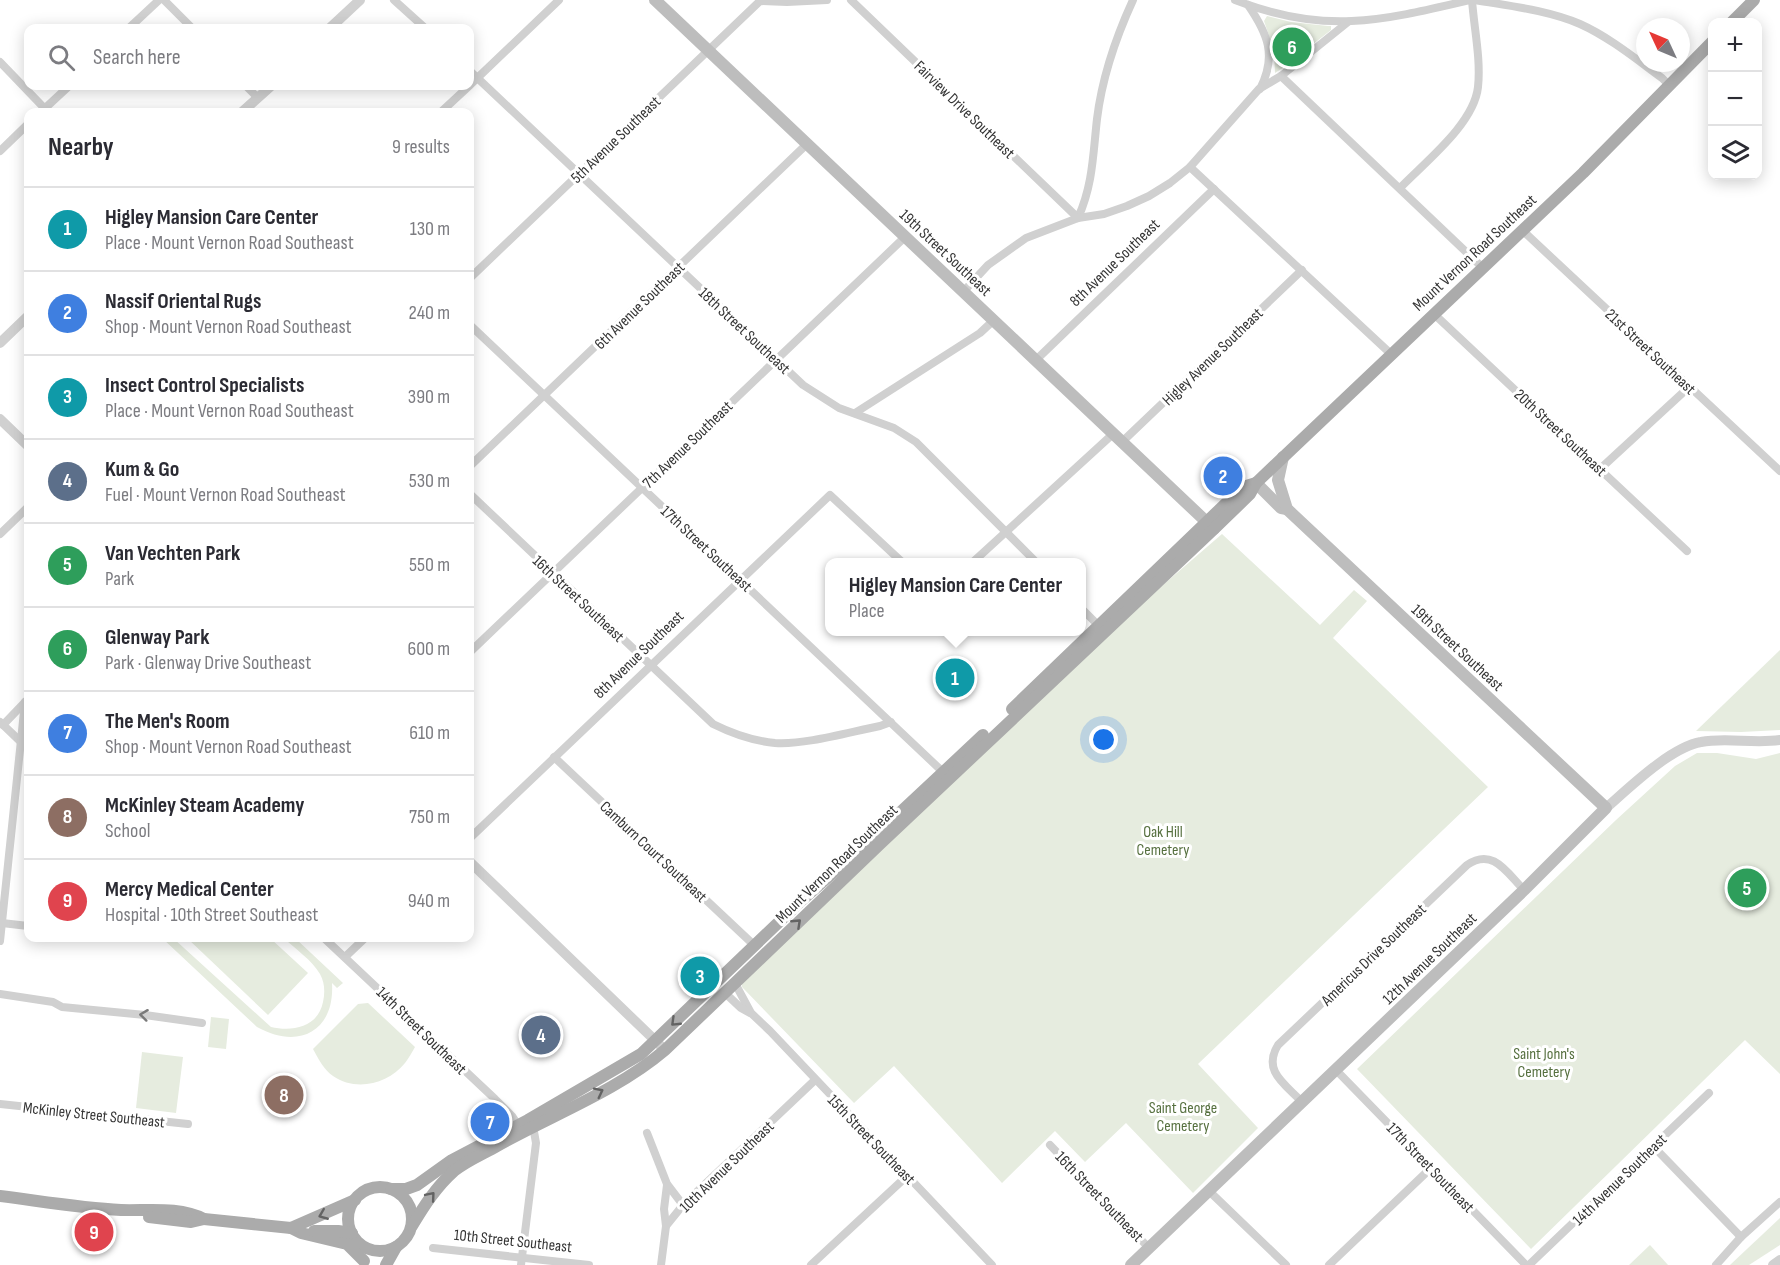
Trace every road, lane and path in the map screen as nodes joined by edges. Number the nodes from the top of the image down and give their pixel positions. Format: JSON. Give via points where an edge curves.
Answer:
{"nodes":[{"id":1,"x":159,"y":0,"type":"edge"},
{"id":2,"x":164,"y":0,"type":"edge"},
{"id":3,"x":360,"y":0,"type":"edge"},
{"id":4,"x":394,"y":0,"type":"edge"},
{"id":5,"x":559,"y":0,"type":"edge"},
{"id":6,"x":655,"y":0,"type":"edge"},
{"id":7,"x":761,"y":0,"type":"edge"},
{"id":8,"x":827,"y":0,"type":"edge"},
{"id":9,"x":851,"y":0,"type":"edge"},
{"id":10,"x":1133,"y":0,"type":"edge"},
{"id":11,"x":1235,"y":0,"type":"edge"},
{"id":12,"x":1472,"y":0,"type":"edge"},
{"id":13,"x":1754,"y":0,"type":"edge"},
{"id":14,"x":1248,"y":5,"type":"junction"},
{"id":15,"x":1736,"y":18,"type":"edge"},
{"id":16,"x":1348,"y":22,"type":"junction"},
{"id":17,"x":133,"y":24,"type":"edge"},
{"id":18,"x":188,"y":24,"type":"edge"},
{"id":19,"x":334,"y":24,"type":"edge"},
{"id":20,"x":421,"y":24,"type":"edge"},
{"id":21,"x":1708,"y":47,"type":"edge"},
{"id":22,"x":708,"y":50,"type":"junction"},
{"id":23,"x":0,"y":62,"type":"edge"},
{"id":24,"x":474,"y":75,"type":"edge"},
{"id":25,"x":1281,"y":76,"type":"junction"},
{"id":26,"x":477,"y":78,"type":"junction"},
{"id":27,"x":474,"y":81,"type":"edge"},
{"id":28,"x":1670,"y":85,"type":"junction"},
{"id":29,"x":24,"y":89,"type":"edge"},
{"id":30,"x":1259,"y":89,"type":"junction"},
{"id":31,"x":25,"y":90,"type":"edge"},
{"id":32,"x":65,"y":90,"type":"edge"},
{"id":33,"x":250,"y":90,"type":"edge"},
{"id":34,"x":267,"y":90,"type":"edge"},
{"id":35,"x":464,"y":90,"type":"edge"},
{"id":36,"x":258,"y":98,"type":"junction"},
{"id":37,"x":41,"y":108,"type":"edge"},
{"id":38,"x":47,"y":108,"type":"edge"},
{"id":39,"x":248,"y":108,"type":"edge"},
{"id":40,"x":445,"y":108,"type":"edge"},
{"id":41,"x":24,"y":128,"type":"edge"},
{"id":42,"x":808,"y":143,"type":"junction"},
{"id":43,"x":0,"y":151,"type":"edge"},
{"id":44,"x":1190,"y":167,"type":"junction"},
{"id":45,"x":578,"y":174,"type":"junction"},
{"id":46,"x":1400,"y":188,"type":"junction"},
{"id":47,"x":1214,"y":189,"type":"junction"},
{"id":48,"x":1078,"y":218,"type":"junction"},
{"id":49,"x":1522,"y":230,"type":"junction"},
{"id":50,"x":906,"y":236,"type":"junction"},
{"id":51,"x":678,"y":267,"type":"junction"},
{"id":52,"x":1483,"y":268,"type":"junction"},
{"id":53,"x":1302,"y":270,"type":"junction"},
{"id":54,"x":474,"y":274,"type":"edge"},
{"id":55,"x":964,"y":291,"type":"junction"},
{"id":56,"x":1434,"y":314,"type":"junction"},
{"id":57,"x":24,"y":320,"type":"edge"},
{"id":58,"x":994,"y":320,"type":"junction"},
{"id":59,"x":474,"y":329,"type":"edge"},
{"id":60,"x":0,"y":343,"type":"edge"},
{"id":61,"x":1390,"y":354,"type":"junction"},
{"id":62,"x":775,"y":359,"type":"junction"},
{"id":63,"x":1036,"y":359,"type":"junction"},
{"id":64,"x":1689,"y":387,"type":"junction"},
{"id":65,"x":544,"y":395,"type":"junction"},
{"id":66,"x":855,"y":413,"type":"junction"},
{"id":67,"x":0,"y":419,"type":"edge"},
{"id":68,"x":1119,"y":437,"type":"junction"},
{"id":69,"x":24,"y":442,"type":"edge"},
{"id":70,"x":1283,"y":457,"type":"junction"},
{"id":71,"x":474,"y":462,"type":"edge"},
{"id":72,"x":1600,"y":469,"type":"junction"},
{"id":73,"x":1780,"y":471,"type":"edge"},
{"id":74,"x":1256,"y":483,"type":"junction"},
{"id":75,"x":642,"y":487,"type":"junction"},
{"id":76,"x":474,"y":498,"type":"edge"},
{"id":77,"x":1287,"y":509,"type":"junction"},
{"id":78,"x":24,"y":511,"type":"edge"},
{"id":79,"x":1211,"y":525,"type":"junction"},
{"id":80,"x":1007,"y":532,"type":"junction"},
{"id":81,"x":0,"y":534,"type":"edge"},
{"id":82,"x":1688,"y":551,"type":"dead end"},
{"id":83,"x":898,"y":558,"type":"edge"},
{"id":84,"x":978,"y":558,"type":"edge"},
{"id":85,"x":1032,"y":558,"type":"edge"},
{"id":86,"x":552,"y":572,"type":"junction"},
{"id":87,"x":741,"y":579,"type":"junction"},
{"id":88,"x":1086,"y":613,"type":"edge"},
{"id":89,"x":1098,"y":625,"type":"junction"},
{"id":90,"x":474,"y":648,"type":"edge"},
{"id":91,"x":651,"y":665,"type":"junction"},
{"id":92,"x":24,"y":703,"type":"edge"},
{"id":93,"x":891,"y":722,"type":"junction"},
{"id":94,"x":2,"y":723,"type":"edge"},
{"id":95,"x":24,"y":726,"type":"edge"},
{"id":96,"x":1780,"y":740,"type":"edge"},
{"id":97,"x":22,"y":743,"type":"junction"},
{"id":98,"x":555,"y":757,"type":"junction"},
{"id":99,"x":943,"y":772,"type":"junction"},
{"id":100,"x":1606,"y":808,"type":"junction"},
{"id":101,"x":474,"y":834,"type":"edge"},
{"id":102,"x":474,"y":866,"type":"edge"},
{"id":103,"x":1524,"y":890,"type":"junction"},
{"id":104,"x":2,"y":923,"type":"junction"},
{"id":105,"x":778,"y":924,"type":"junction"},
{"id":106,"x":24,"y":926,"type":"edge"},
{"id":107,"x":0,"y":941,"type":"edge"},
{"id":108,"x":328,"y":942,"type":"edge"},
{"id":109,"x":361,"y":942,"type":"edge"},
{"id":110,"x":754,"y":945,"type":"junction"},
{"id":111,"x":345,"y":957,"type":"junction"},
{"id":112,"x":736,"y":983,"type":"junction"},
{"id":113,"x":725,"y":993,"type":"junction"},
{"id":114,"x":0,"y":994,"type":"edge"},
{"id":115,"x":751,"y":1013,"type":"junction"},
{"id":116,"x":202,"y":1023,"type":"dead end"},
{"id":117,"x":655,"y":1041,"type":"junction"},
{"id":118,"x":665,"y":1050,"type":"junction"},
{"id":119,"x":1336,"y":1070,"type":"junction"},
{"id":120,"x":815,"y":1080,"type":"junction"},
{"id":121,"x":1709,"y":1093,"type":"dead end"},
{"id":122,"x":1302,"y":1102,"type":"junction"},
{"id":123,"x":0,"y":1104,"type":"edge"},
{"id":124,"x":188,"y":1124,"type":"dead end"},
{"id":125,"x":518,"y":1125,"type":"junction"},
{"id":126,"x":533,"y":1126,"type":"junction"},
{"id":127,"x":647,"y":1133,"type":"dead end"},
{"id":128,"x":1050,"y":1144,"type":"dead end"},
{"id":129,"x":1653,"y":1146,"type":"junction"},
{"id":130,"x":1431,"y":1168,"type":"junction"},
{"id":131,"x":907,"y":1176,"type":"junction"},
{"id":132,"x":667,"y":1184,"type":"junction"},
{"id":133,"x":391,"y":1189,"type":"junction"},
{"id":134,"x":1209,"y":1191,"type":"junction"},
{"id":135,"x":0,"y":1196,"type":"edge"},
{"id":136,"x":355,"y":1200,"type":"junction"},
{"id":137,"x":1780,"y":1202,"type":"edge"},
{"id":138,"x":683,"y":1205,"type":"junction"},
{"id":139,"x":412,"y":1226,"type":"junction"},
{"id":140,"x":666,"y":1226,"type":"junction"},
{"id":141,"x":296,"y":1231,"type":"junction"},
{"id":142,"x":353,"y":1236,"type":"junction"},
{"id":143,"x":1741,"y":1238,"type":"junction"},
{"id":144,"x":396,"y":1247,"type":"junction"},
{"id":145,"x":433,"y":1248,"type":"dead end"},
{"id":146,"x":1149,"y":1248,"type":"junction"},
{"id":147,"x":1780,"y":1260,"type":"edge"},
{"id":148,"x":522,"y":1261,"type":"edge"},
{"id":149,"x":364,"y":1263,"type":"edge"},
{"id":150,"x":386,"y":1265,"type":"edge"},
{"id":151,"x":589,"y":1265,"type":"edge"},
{"id":152,"x":661,"y":1265,"type":"edge"},
{"id":153,"x":811,"y":1265,"type":"edge"},
{"id":154,"x":992,"y":1265,"type":"edge"},
{"id":155,"x":1131,"y":1265,"type":"edge"},
{"id":156,"x":1286,"y":1265,"type":"edge"},
{"id":157,"x":1329,"y":1265,"type":"edge"},
{"id":158,"x":1527,"y":1265,"type":"edge"},
{"id":159,"x":1716,"y":1265,"type":"edge"},
{"id":160,"x":1773,"y":1265,"type":"edge"}],
"edges":[{"from":1,"to":17,"type":"street"},
{"from":2,"to":18,"type":"street"},
{"from":3,"to":19,"type":"street"},
{"from":4,"to":20,"type":"street"},
{"from":5,"to":26,"type":"street"},
{"from":6,"to":22,"type":"main road","name":"19th Street Southeast"},
{"from":7,"to":8,"type":"street"},
{"from":7,"to":22,"type":"street","name":"5th Avenue Southeast"},
{"from":9,"to":48,"type":"street","name":"Fairview Drive Southeast"},
{"from":10,"to":48,"type":"street","via":[[1108,67],[1097,117],[1093,168]]},
{"from":11,"to":14,"type":"street"},
{"from":12,"to":16,"type":"street","via":[[1402,16]]},
{"from":12,"to":28,"type":"street","via":[[1580,24]]},
{"from":12,"to":46,"type":"street","via":[[1478,74],[1473,103],[1454,132]]},
{"from":13,"to":15,"type":"main road"},
{"from":14,"to":16,"type":"street","via":[[1297,19]]},
{"from":14,"to":30,"type":"street","via":[[1260,23],[1270,57],[1268,74]]},
{"from":16,"to":25,"type":"street"},
{"from":21,"to":28,"type":"main road","name":"Mount Vernon Road Southeast"},
{"from":22,"to":42,"type":"main road","name":"19th Street Southeast"},
{"from":22,"to":45,"type":"street","name":"5th Avenue Southeast"},
{"from":23,"to":29,"type":"street"},
{"from":24,"to":26,"type":"street","name":"18th Street Southeast"},
{"from":25,"to":30,"type":"street"},
{"from":25,"to":46,"type":"street"},
{"from":26,"to":27,"type":"street"},
{"from":26,"to":45,"type":"street","name":"18th Street Southeast"},
{"from":28,"to":49,"type":"main road","name":"Mount Vernon Road Southeast"},
{"from":30,"to":44,"type":"street"},
{"from":31,"to":37,"type":"street"},
{"from":32,"to":38,"type":"street"},
{"from":33,"to":36,"type":"street"},
{"from":34,"to":36,"type":"street"},
{"from":35,"to":40,"type":"street"},
{"from":36,"to":39,"type":"street"},
{"from":41,"to":43,"type":"street"},
{"from":42,"to":50,"type":"main road","name":"19th Street Southeast"},
{"from":42,"to":51,"type":"street","name":"6th Avenue Southeast"},
{"from":44,"to":47,"type":"street"},
{"from":44,"to":48,"type":"street","via":[[1149,196],[1104,214]]},
{"from":45,"to":51,"type":"street","name":"18th Street Southeast"},
{"from":45,"to":54,"type":"street","name":"5th Avenue Southeast"},
{"from":46,"to":52,"type":"street"},
{"from":47,"to":53,"type":"street"},
{"from":47,"to":63,"type":"street","name":"8th Avenue Southeast"},
{"from":48,"to":55,"type":"street","via":[[1012,246]]},
{"from":49,"to":52,"type":"main road","name":"Mount Vernon Road Southeast"},
{"from":49,"to":64,"type":"street","name":"21st Street Southeast"},
{"from":50,"to":55,"type":"main road","name":"19th Street Southeast"},
{"from":50,"to":62,"type":"street","name":"7th Avenue Southeast"},
{"from":51,"to":62,"type":"street","name":"18th Street Southeast"},
{"from":51,"to":65,"type":"street","name":"6th Avenue Southeast"},
{"from":52,"to":56,"type":"main road","name":"Mount Vernon Road Southeast"},
{"from":53,"to":61,"type":"street"},
{"from":53,"to":68,"type":"street","name":"Higley Avenue Southeast"},
{"from":55,"to":58,"type":"main road","name":"19th Street Southeast"},
{"from":56,"to":61,"type":"main road","name":"Mount Vernon Road Southeast"},
{"from":56,"to":72,"type":"street","name":"20th Street Southeast"},
{"from":57,"to":60,"type":"street"},
{"from":58,"to":63,"type":"main road","name":"19th Street Southeast"},
{"from":58,"to":66,"type":"street","via":[[980,333]]},
{"from":59,"to":65,"type":"street","name":"17th Street Southeast"},
{"from":61,"to":70,"type":"main road","name":"Mount Vernon Road Southeast"},
{"from":62,"to":66,"type":"street","name":"18th Street Southeast","via":[[803,385],[839,408]]},
{"from":62,"to":75,"type":"street","name":"7th Avenue Southeast"},
{"from":63,"to":68,"type":"main road","name":"19th Street Southeast"},
{"from":64,"to":72,"type":"street"},
{"from":64,"to":73,"type":"street","name":"21st Street Southeast"},
{"from":65,"to":71,"type":"street","name":"6th Avenue Southeast"},
{"from":65,"to":75,"type":"street","name":"17th Street Southeast"},
{"from":66,"to":80,"type":"street","name":"18th Street Southeast","via":[[894,428],[916,442]]},
{"from":67,"to":69,"type":"street"},
{"from":68,"to":79,"type":"main road","name":"19th Street Southeast"},
{"from":68,"to":80,"type":"street","name":"Higley Avenue Southeast"},
{"from":70,"to":74,"type":"main road","name":"Mount Vernon Road Southeast"},
{"from":70,"to":77,"type":"main road","name":"19th Street Southeast","via":[[1278,480]]},
{"from":72,"to":82,"type":"street","name":"20th Street Southeast"},
{"from":74,"to":77,"type":"main road","name":"19th Street Southeast","via":[[1281,508]]},
{"from":74,"to":79,"type":"main road","name":"Mount Vernon Road Southeast","via":[[1242,487]]},
{"from":75,"to":86,"type":"street","name":"7th Avenue Southeast"},
{"from":75,"to":87,"type":"street","name":"17th Street Southeast"},
{"from":76,"to":86,"type":"street","name":"16th Street Southeast"},
{"from":77,"to":100,"type":"main road","name":"19th Street Southeast"},
{"from":78,"to":81,"type":"street"},
{"from":79,"to":89,"type":"main road","name":"Mount Vernon Road Southeast"},
{"from":112,"to":79,"type":"main road","name":"Mount Vernon Road Southeast","one_way":true},
{"from":80,"to":84,"type":"street","name":"Higley Avenue Southeast"},
{"from":80,"to":85,"type":"street","name":"18th Street Southeast"},
{"from":83,"to":87,"type":"street","name":"8th Avenue Southeast","via":[[830,495]]},
{"from":86,"to":90,"type":"street","name":"7th Avenue Southeast"},
{"from":86,"to":91,"type":"street","name":"16th Street Southeast"},
{"from":87,"to":91,"type":"street","name":"8th Avenue Southeast"},
{"from":87,"to":93,"type":"street","name":"17th Street Southeast"},
{"from":88,"to":89,"type":"street"},
{"from":89,"to":99,"type":"main road","name":"Mount Vernon Road Southeast"},
{"from":91,"to":93,"type":"street","name":"16th Street Southeast","via":[[713,724],[743,736],[774,743],[794,742]]},
{"from":91,"to":98,"type":"street","name":"8th Avenue Southeast"},
{"from":92,"to":94,"type":"street"},
{"from":93,"to":99,"type":"street","name":"17th Street Southeast"},
{"from":94,"to":97,"type":"street"},
{"from":95,"to":97,"type":"street"},
{"from":96,"to":100,"type":"street","name":"12th Avenue Southeast","via":[[1691,745],[1671,755]]},
{"from":97,"to":104,"type":"street"},
{"from":98,"to":101,"type":"street","name":"8th Avenue Southeast"},
{"from":98,"to":110,"type":"street","name":"Camburn Court Southeast"},
{"from":99,"to":105,"type":"main road","name":"Mount Vernon Road Southeast"},
{"from":100,"to":103,"type":"main road","name":"12th Avenue Southeast"},
{"from":102,"to":117,"type":"street"},
{"from":103,"to":119,"type":"main road","name":"12th Avenue Southeast"},
{"from":103,"to":122,"type":"street","name":"Americus Drive Southeast","via":[[1496,861],[1476,859],[1278,1045],[1272,1055],[1272,1066]]},
{"from":104,"to":106,"type":"street"},
{"from":104,"to":107,"type":"street"},
{"from":105,"to":110,"type":"main road","name":"Mount Vernon Road Southeast"},
{"from":105,"to":113,"type":"main road","via":[[763,949],[731,979]]},
{"from":108,"to":111,"type":"street","name":"14th Street Southeast"},
{"from":109,"to":111,"type":"street"},
{"from":110,"to":117,"type":"main road","name":"Mount Vernon Road Southeast","one_way":true},
{"from":111,"to":125,"type":"street","name":"14th Street Southeast"},
{"from":112,"to":113,"type":"main road","name":"Mount Vernon Road Southeast"},
{"from":112,"to":115,"type":"street","name":"15th Street Southeast"},
{"from":113,"to":115,"type":"street","name":"15th Street Southeast"},
{"from":113,"to":118,"type":"main road","name":"Mount Vernon Road Southeast"},
{"from":116,"to":114,"type":"street","one_way":true,"via":[[62,1008],[53,1002]]},
{"from":115,"to":120,"type":"street","name":"15th Street Southeast"},
{"from":117,"to":118,"type":"street"},
{"from":117,"to":125,"type":"main road","name":"Mount Vernon Road Southeast","via":[[641,1054]]},
{"from":126,"to":118,"type":"main road","name":"Mount Vernon Road Southeast","one_way":true,"via":[[620,1082]]},
{"from":119,"to":122,"type":"main road","name":"12th Avenue Southeast"},
{"from":119,"to":130,"type":"street","name":"17th Street Southeast"},
{"from":120,"to":131,"type":"street","name":"15th Street Southeast"},
{"from":120,"to":138,"type":"street","name":"10th Avenue Southeast"},
{"from":121,"to":129,"type":"street","name":"14th Avenue Southeast"},
{"from":122,"to":134,"type":"main road","name":"12th Avenue Southeast"},
{"from":123,"to":124,"type":"street","name":"McKinley Street Southeast"},
{"from":125,"to":133,"type":"main road","name":"Mount Vernon Road Southeast","via":[[453,1160],[417,1185]]},
{"from":139,"to":126,"type":"main road","name":"Mount Vernon Road Southeast","one_way":true,"via":[[425,1203],[455,1169]]},
{"from":126,"to":148,"type":"street","via":[[536,1143]]},
{"from":127,"to":132,"type":"street"},
{"from":128,"to":146,"type":"street","name":"16th Street Southeast"},
{"from":129,"to":143,"type":"street"},
{"from":129,"to":158,"type":"street","name":"14th Avenue Southeast"},
{"from":130,"to":157,"type":"street"},
{"from":130,"to":158,"type":"street","name":"17th Street Southeast"},
{"from":131,"to":153,"type":"street"},
{"from":131,"to":154,"type":"street","name":"15th Street Southeast"},
{"from":132,"to":138,"type":"street"},
{"from":132,"to":140,"type":"street"},
{"from":133,"to":136,"type":"main road","via":[[371,1189]]},
{"from":133,"to":139,"type":"main road","via":[[406,1200]]},
{"from":134,"to":146,"type":"main road","name":"12th Avenue Southeast"},
{"from":134,"to":156,"type":"street"},
{"from":135,"to":141,"type":"main road","via":[[121,1210],[181,1212],[204,1219]]},
{"from":136,"to":141,"type":"main road","one_way":true},
{"from":136,"to":142,"type":"main road","via":[[348,1219]]},
{"from":137,"to":143,"type":"street"},
{"from":138,"to":140,"type":"street","name":"10th Avenue Southeast"},
{"from":139,"to":144,"type":"main road"},
{"from":140,"to":152,"type":"street","name":"10th Avenue Southeast"},
{"from":141,"to":142,"type":"main road","via":[[328,1230]]},
{"from":141,"to":149,"type":"main road","via":[[347,1244]]},
{"from":142,"to":144,"type":"main road","via":[[369,1250]]},
{"from":142,"to":149,"type":"main road"},
{"from":143,"to":159,"type":"street"},
{"from":144,"to":150,"type":"main road"},
{"from":145,"to":148,"type":"street","name":"10th Street Southeast"},
{"from":146,"to":155,"type":"main road","name":"12th Avenue Southeast"},
{"from":147,"to":160,"type":"street"},
{"from":148,"to":151,"type":"street","name":"10th Street Southeast"}]}
